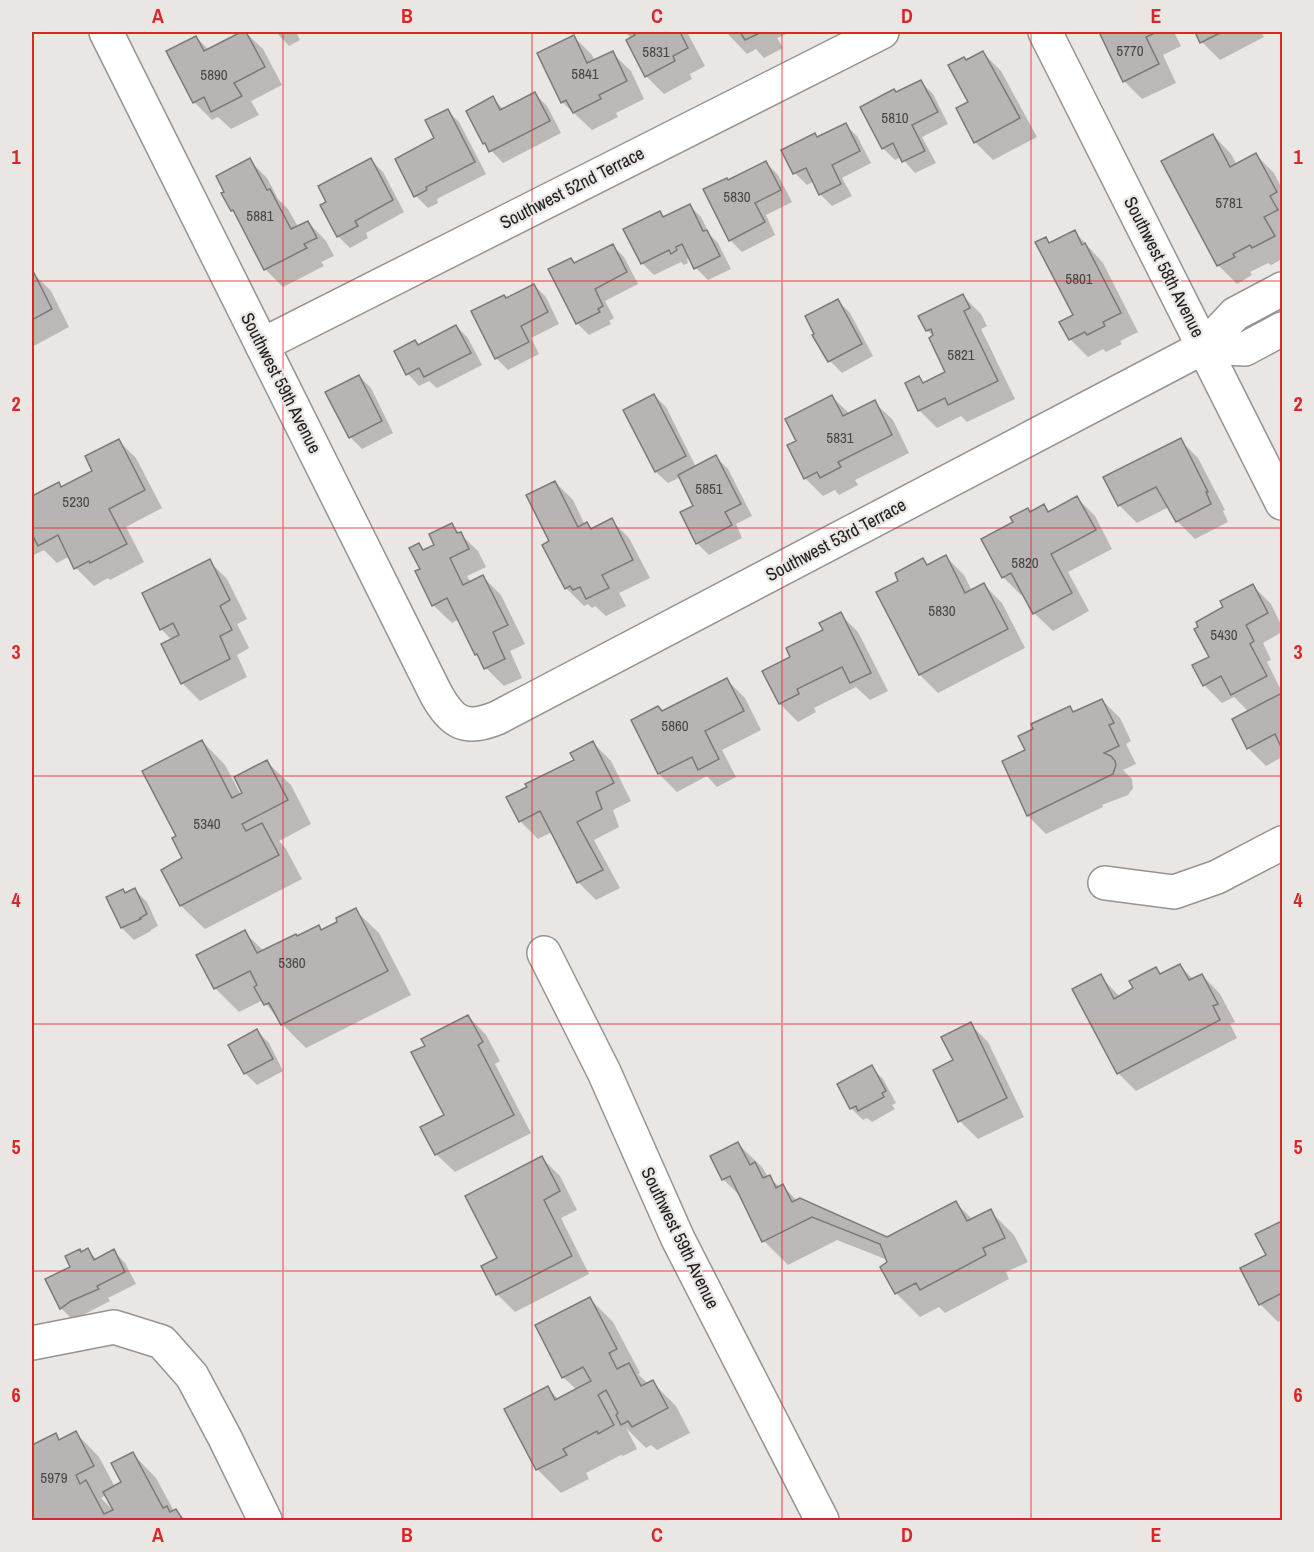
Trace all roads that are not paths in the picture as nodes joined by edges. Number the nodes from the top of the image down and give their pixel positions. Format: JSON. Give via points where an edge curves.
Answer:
{"nodes":[{"id":1,"x":106,"y":32,"type":"edge"},
{"id":2,"x":882,"y":32,"type":"edge"},
{"id":3,"x":1045,"y":32,"type":"edge"},
{"id":4,"x":1282,"y":289,"type":"edge"},
{"id":5,"x":1282,"y":329,"type":"edge"},
{"id":6,"x":262,"y":345,"type":"junction"},
{"id":7,"x":1204,"y":347,"type":"junction"},
{"id":8,"x":1282,"y":502,"type":"edge"},
{"id":9,"x":466,"y":724,"type":"joint"},
{"id":10,"x":1282,"y":843,"type":"edge"},
{"id":11,"x":1105,"y":883,"type":"dead end"},
{"id":12,"x":544,"y":953,"type":"dead end"},
{"id":13,"x":32,"y":1343,"type":"edge"},
{"id":14,"x":265,"y":1521,"type":"edge"},
{"id":15,"x":822,"y":1521,"type":"edge"}],
"edges":[{"from":1,"to":6,"type":"street","name":"Southwest 59th Avenue"},
{"from":2,"to":6,"type":"street","name":"Southwest 52nd Terrace"},
{"from":3,"to":7,"type":"street","name":"Southwest 58th Avenue"},
{"from":4,"to":7,"type":"street","name":"Southwest 53rd Terrace","via":[[1235,314]]},
{"from":5,"to":7,"type":"street","via":[[1245,350]]},
{"from":6,"to":9,"type":"street","name":"Southwest 59th Avenue","via":[[440,701],[450,715]]},
{"from":7,"to":8,"type":"street","name":"Southwest 58th Avenue"},
{"from":7,"to":9,"type":"street","name":"Southwest 53rd Terrace","via":[[497,718]]},
{"from":10,"to":11,"type":"street","via":[[1217,877],[1174,892]]},
{"from":12,"to":15,"type":"street","name":"Southwest 59th Avenue","via":[[604,1072],[678,1239]]},
{"from":13,"to":14,"type":"street","via":[[114,1327],[162,1342],[192,1376]]}]}
